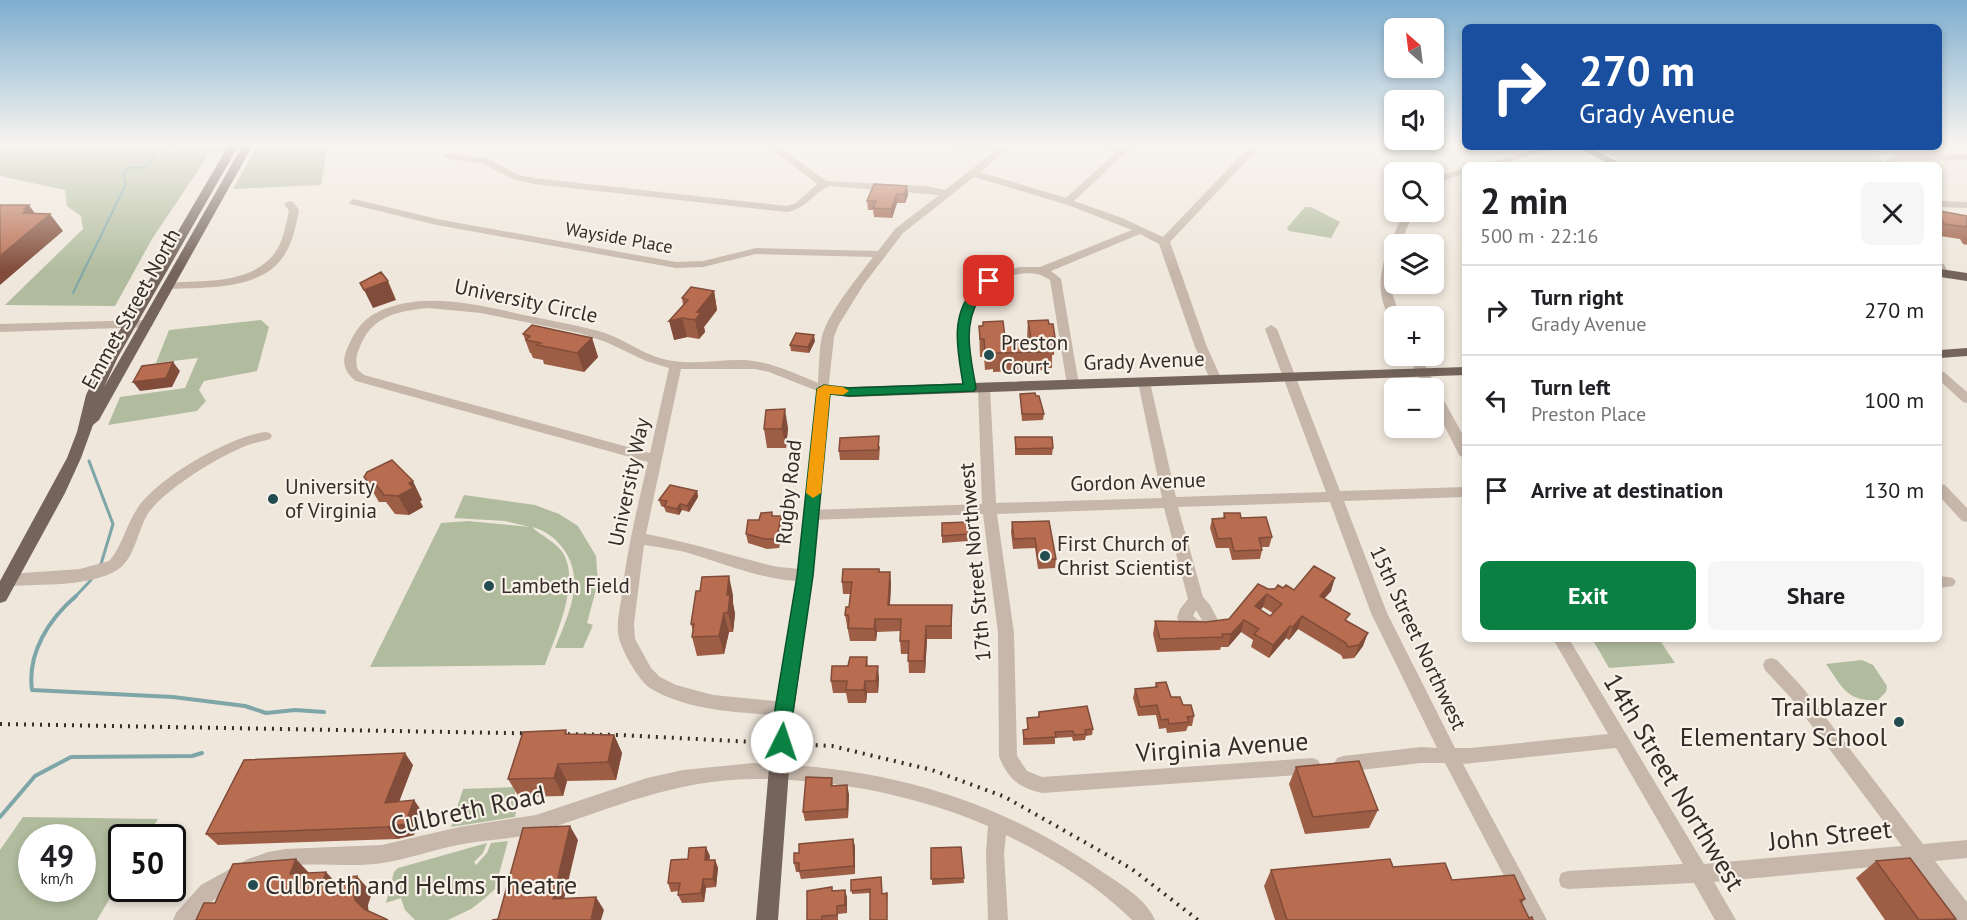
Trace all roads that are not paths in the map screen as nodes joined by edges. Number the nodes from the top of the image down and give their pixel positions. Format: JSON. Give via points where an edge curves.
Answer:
{"nodes":[{"id":1,"x":216,"y":186,"type":"edge"},
{"id":2,"x":220,"y":186,"type":"edge"},
{"id":3,"x":571,"y":186,"type":"edge"},
{"id":4,"x":819,"y":186,"type":"edge"},
{"id":5,"x":863,"y":186,"type":"edge"},
{"id":6,"x":955,"y":186,"type":"edge"},
{"id":7,"x":1013,"y":186,"type":"edge"},
{"id":8,"x":1085,"y":186,"type":"edge"},
{"id":9,"x":1217,"y":186,"type":"edge"},
{"id":10,"x":946,"y":193,"type":"junction"},
{"id":11,"x":354,"y":202,"type":"dead end"},
{"id":12,"x":1066,"y":203,"type":"junction"},
{"id":13,"x":290,"y":204,"type":"dead end"},
{"id":14,"x":1942,"y":204,"type":"edge"},
{"id":15,"x":1967,"y":205,"type":"edge"},
{"id":16,"x":1141,"y":230,"type":"junction"},
{"id":17,"x":1164,"y":242,"type":"junction"},
{"id":18,"x":880,"y":254,"type":"junction"},
{"id":19,"x":1041,"y":271,"type":"junction"},
{"id":20,"x":1942,"y":271,"type":"edge"},
{"id":21,"x":1942,"y":272,"type":"edge"},
{"id":22,"x":1967,"y":277,"type":"edge"},
{"id":23,"x":1967,"y":285,"type":"edge"},
{"id":24,"x":168,"y":286,"type":"junction"},
{"id":25,"x":147,"y":324,"type":"junction"},
{"id":26,"x":129,"y":326,"type":"junction"},
{"id":27,"x":0,"y":328,"type":"edge"},
{"id":28,"x":1271,"y":329,"type":"dead end"},
{"id":29,"x":1966,"y":352,"type":"edge"},
{"id":30,"x":1942,"y":354,"type":"edge"},
{"id":31,"x":676,"y":365,"type":"junction"},
{"id":32,"x":1420,"y":366,"type":"edge"},
{"id":33,"x":1462,"y":371,"type":"edge"},
{"id":34,"x":1423,"y":372,"type":"junction"},
{"id":35,"x":1289,"y":377,"type":"junction"},
{"id":36,"x":1942,"y":377,"type":"edge"},
{"id":37,"x":1426,"y":378,"type":"edge"},
{"id":38,"x":1216,"y":380,"type":"junction"},
{"id":39,"x":1144,"y":382,"type":"junction"},
{"id":40,"x":1073,"y":385,"type":"junction"},
{"id":41,"x":977,"y":388,"type":"junction"},
{"id":42,"x":824,"y":389,"type":"junction"},
{"id":43,"x":1967,"y":399,"type":"edge"},
{"id":44,"x":1444,"y":412,"type":"edge"},
{"id":45,"x":84,"y":432,"type":"junction"},
{"id":46,"x":265,"y":436,"type":"dead end"},
{"id":47,"x":1462,"y":447,"type":"edge"},
{"id":48,"x":655,"y":459,"type":"junction"},
{"id":49,"x":1942,"y":491,"type":"edge"},
{"id":50,"x":1462,"y":492,"type":"edge"},
{"id":51,"x":1334,"y":496,"type":"junction"},
{"id":52,"x":1170,"y":502,"type":"junction"},
{"id":53,"x":989,"y":509,"type":"junction"},
{"id":54,"x":811,"y":515,"type":"junction"},
{"id":55,"x":1967,"y":517,"type":"edge"},
{"id":56,"x":638,"y":538,"type":"junction"},
{"id":57,"x":805,"y":576,"type":"junction"},
{"id":58,"x":9,"y":580,"type":"junction"},
{"id":59,"x":0,"y":597,"type":"edge"},
{"id":60,"x":1196,"y":600,"type":"dead end"},
{"id":61,"x":1563,"y":642,"type":"edge"},
{"id":62,"x":1771,"y":665,"type":"dead end"},
{"id":63,"x":783,"y":717,"type":"junction"},
{"id":64,"x":1007,"y":732,"type":"joint"},
{"id":65,"x":1620,"y":740,"type":"junction"},
{"id":66,"x":1450,"y":756,"type":"junction"},
{"id":67,"x":779,"y":764,"type":"junction"},
{"id":68,"x":998,"y":821,"type":"junction"},
{"id":69,"x":1967,"y":849,"type":"edge"},
{"id":70,"x":1919,"y":852,"type":"junction"},
{"id":71,"x":1699,"y":874,"type":"junction"},
{"id":72,"x":1568,"y":880,"type":"dead end"},
{"id":73,"x":1967,"y":918,"type":"edge"},
{"id":74,"x":183,"y":920,"type":"edge"},
{"id":75,"x":767,"y":920,"type":"edge"},
{"id":76,"x":998,"y":920,"type":"edge"},
{"id":77,"x":1145,"y":920,"type":"edge"},
{"id":78,"x":1537,"y":920,"type":"edge"},
{"id":79,"x":1726,"y":920,"type":"edge"}],
"edges":[{"from":1,"to":26,"type":"main road","name":"Emmet Street North"},
{"from":2,"to":24,"type":"main road","name":"Emmet Street North"},
{"from":3,"to":4,"type":"street","via":[[787,209],[802,205]]},
{"from":5,"to":10,"type":"street"},
{"from":6,"to":10,"type":"street","name":"Rugby Road"},
{"from":7,"to":12,"type":"street"},
{"from":8,"to":12,"type":"street"},
{"from":9,"to":17,"type":"street"},
{"from":10,"to":18,"type":"street","name":"Rugby Road","via":[[899,231]]},
{"from":11,"to":18,"type":"street","name":"Wayside Place","via":[[437,222],[676,265],[703,264],[756,251]]},
{"from":12,"to":16,"type":"street"},
{"from":13,"to":24,"type":"street","via":[[294,210],[291,229],[280,258],[271,266],[237,279]]},
{"from":14,"to":15,"type":"street"},
{"from":16,"to":17,"type":"street"},
{"from":16,"to":19,"type":"street"},
{"from":17,"to":38,"type":"street"},
{"from":18,"to":42,"type":"street","name":"Rugby Road","via":[[832,327]]},
{"from":19,"to":40,"type":"street","via":[[1056,281]]},
{"from":19,"to":41,"type":"street","name":"17th Street Northwest","via":[[1014,271],[995,277],[974,296],[962,329]]},
{"from":20,"to":22,"type":"main road"},
{"from":21,"to":23,"type":"main road"},
{"from":24,"to":25,"type":"main road","name":"Emmet Street North"},
{"from":25,"to":26,"type":"street"},
{"from":25,"to":45,"type":"main road","name":"Emmet Street North"},
{"from":26,"to":27,"type":"street"},
{"from":26,"to":45,"type":"main road","name":"Emmet Street North","via":[[93,395]]},
{"from":28,"to":35,"type":"street","name":"15th Street Northwest"},
{"from":29,"to":30,"type":"main road"},
{"from":31,"to":42,"type":"street","name":"University Circle","via":[[754,364]]},
{"from":31,"to":48,"type":"street","name":"University Way"},
{"from":31,"to":48,"type":"street","name":"University Circle","via":[[652,360],[594,334],[438,303],[411,306],[378,318],[363,329],[351,352],[350,369],[360,378]]},
{"from":32,"to":34,"type":"street"},
{"from":33,"to":34,"type":"main road","name":"Grady Avenue"},
{"from":34,"to":35,"type":"main road","name":"Grady Avenue"},
{"from":34,"to":37,"type":"street"},
{"from":35,"to":38,"type":"main road","name":"Grady Avenue"},
{"from":35,"to":51,"type":"street","name":"15th Street Northwest"},
{"from":36,"to":43,"type":"street"},
{"from":38,"to":39,"type":"main road","name":"Grady Avenue"},
{"from":39,"to":40,"type":"main road","name":"Grady Avenue"},
{"from":39,"to":52,"type":"street"},
{"from":40,"to":41,"type":"main road","name":"Grady Avenue"},
{"from":41,"to":42,"type":"main road","name":"Grady Avenue","via":[[849,392]]},
{"from":41,"to":53,"type":"street","name":"17th Street Northwest"},
{"from":42,"to":54,"type":"main road","name":"Rugby Road"},
{"from":44,"to":47,"type":"street"},
{"from":45,"to":58,"type":"main road","name":"Emmet Street North","via":[[57,493]]},
{"from":46,"to":58,"type":"street","via":[[244,439],[163,490],[144,509],[119,561],[109,568]]},
{"from":48,"to":56,"type":"street","name":"University Way"},
{"from":49,"to":55,"type":"street"},
{"from":50,"to":51,"type":"street","name":"Gordon Avenue"},
{"from":51,"to":52,"type":"street","name":"Gordon Avenue"},
{"from":51,"to":66,"type":"street","name":"15th Street Northwest","via":[[1378,611]]},
{"from":52,"to":53,"type":"street","name":"Gordon Avenue"},
{"from":52,"to":60,"type":"street"},
{"from":53,"to":54,"type":"street","name":"Gordon Avenue"},
{"from":53,"to":64,"type":"street","name":"17th Street Northwest","via":[[1003,602]]},
{"from":54,"to":57,"type":"main road","name":"Rugby Road"},
{"from":56,"to":57,"type":"street","via":[[682,546],[772,572]]},
{"from":56,"to":63,"type":"street","name":"University Way","via":[[626,623],[627,639],[645,673],[663,687],[693,698]]},
{"from":57,"to":63,"type":"main road","name":"Rugby Road"},
{"from":58,"to":59,"type":"main road","name":"Emmet Street North"},
{"from":61,"to":65,"type":"street","name":"14th Street Northwest"},
{"from":62,"to":70,"type":"street","via":[[1797,693]]},
{"from":63,"to":67,"type":"main road","name":"Rugby Road","bridge":true},
{"from":64,"to":66,"type":"street","name":"Virginia Avenue","via":[[1008,756],[1016,772],[1042,785],[1347,764],[1421,755]]},
{"from":65,"to":66,"type":"street","name":"Virginia Avenue"},
{"from":65,"to":71,"type":"street","name":"14th Street Northwest"},
{"from":66,"to":78,"type":"street","name":"15th Street Northwest"},
{"from":67,"to":68,"type":"street","name":"Culbreth Road","via":[[913,790]]},
{"from":67,"to":74,"type":"street","name":"Culbreth Road","via":[[647,786],[536,824],[382,854],[268,861],[208,892]]},
{"from":67,"to":75,"type":"main road","name":"Rugby Road"},
{"from":68,"to":76,"type":"street","via":[[994,853]]},
{"from":68,"to":77,"type":"street","name":"Culbreth Road","via":[[1064,856]]},
{"from":69,"to":70,"type":"street","name":"John Street"},
{"from":70,"to":71,"type":"street","name":"John Street"},
{"from":70,"to":73,"type":"street"},
{"from":71,"to":72,"type":"street","name":"John Street"},
{"from":71,"to":79,"type":"street","name":"14th Street Northwest"}]}
